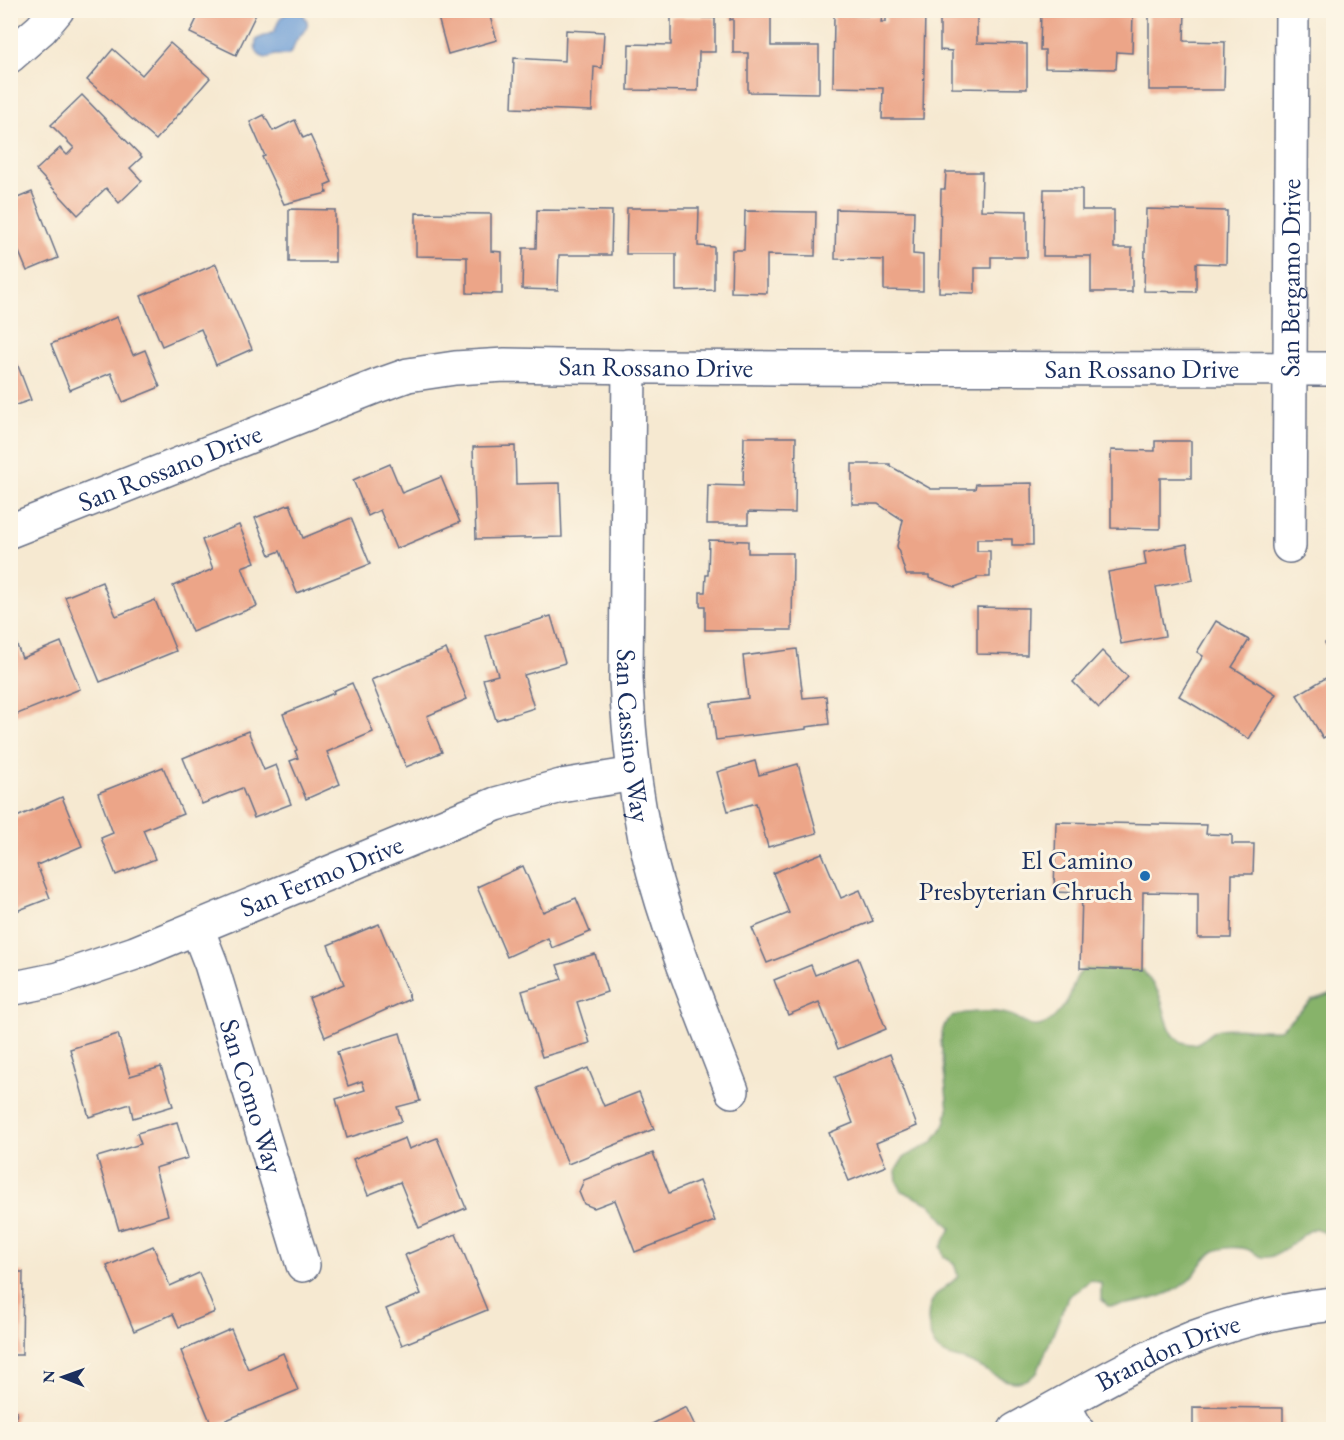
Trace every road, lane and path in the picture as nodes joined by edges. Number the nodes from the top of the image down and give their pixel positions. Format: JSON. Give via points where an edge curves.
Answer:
{"nodes":[{"id":1,"x":57,"y":10,"type":"edge"},
{"id":2,"x":1292,"y":10,"type":"edge"},
{"id":3,"x":10,"y":56,"type":"edge"},
{"id":4,"x":629,"y":366,"type":"junction"},
{"id":5,"x":1290,"y":369,"type":"junction"},
{"id":6,"x":1334,"y":369,"type":"edge"},
{"id":7,"x":10,"y":531,"type":"edge"},
{"id":8,"x":1289,"y":546,"type":"dead end"},
{"id":9,"x":634,"y":774,"type":"junction"},
{"id":10,"x":197,"y":927,"type":"junction"},
{"id":11,"x":10,"y":989,"type":"edge"},
{"id":12,"x":732,"y":1091,"type":"dead end"},
{"id":13,"x":303,"y":1265,"type":"dead end"},
{"id":14,"x":1334,"y":1304,"type":"edge"},
{"id":15,"x":1070,"y":1417,"type":"edge"},
{"id":16,"x":1015,"y":1430,"type":"edge"}],
"edges":[{"from":1,"to":3,"type":"street"},
{"from":2,"to":5,"type":"street","name":"San Bergamo Drive"},
{"from":4,"to":5,"type":"street","name":"San Rossano Drive"},
{"from":4,"to":7,"type":"street","name":"San Rossano Drive","via":[[505,365],[408,375]]},
{"from":4,"to":9,"type":"street","name":"San Cassino Way","via":[[626,679]]},
{"from":5,"to":6,"type":"street","name":"San Rossano Drive"},
{"from":5,"to":8,"type":"street","name":"San Bergamo Drive"},
{"from":9,"to":10,"type":"street","name":"San Fermo Drive","via":[[503,801]]},
{"from":9,"to":12,"type":"street","name":"San Cassino Way","via":[[660,891]]},
{"from":10,"to":11,"type":"street","name":"San Fermo Drive","via":[[98,966]]},
{"from":10,"to":13,"type":"street","name":"San Como Way"},
{"from":14,"to":15,"type":"street","name":"Brandon Drive","via":[[1249,1319],[1196,1337],[1144,1360]]},
{"from":15,"to":16,"type":"street","name":"Brandon Drive"}]}
